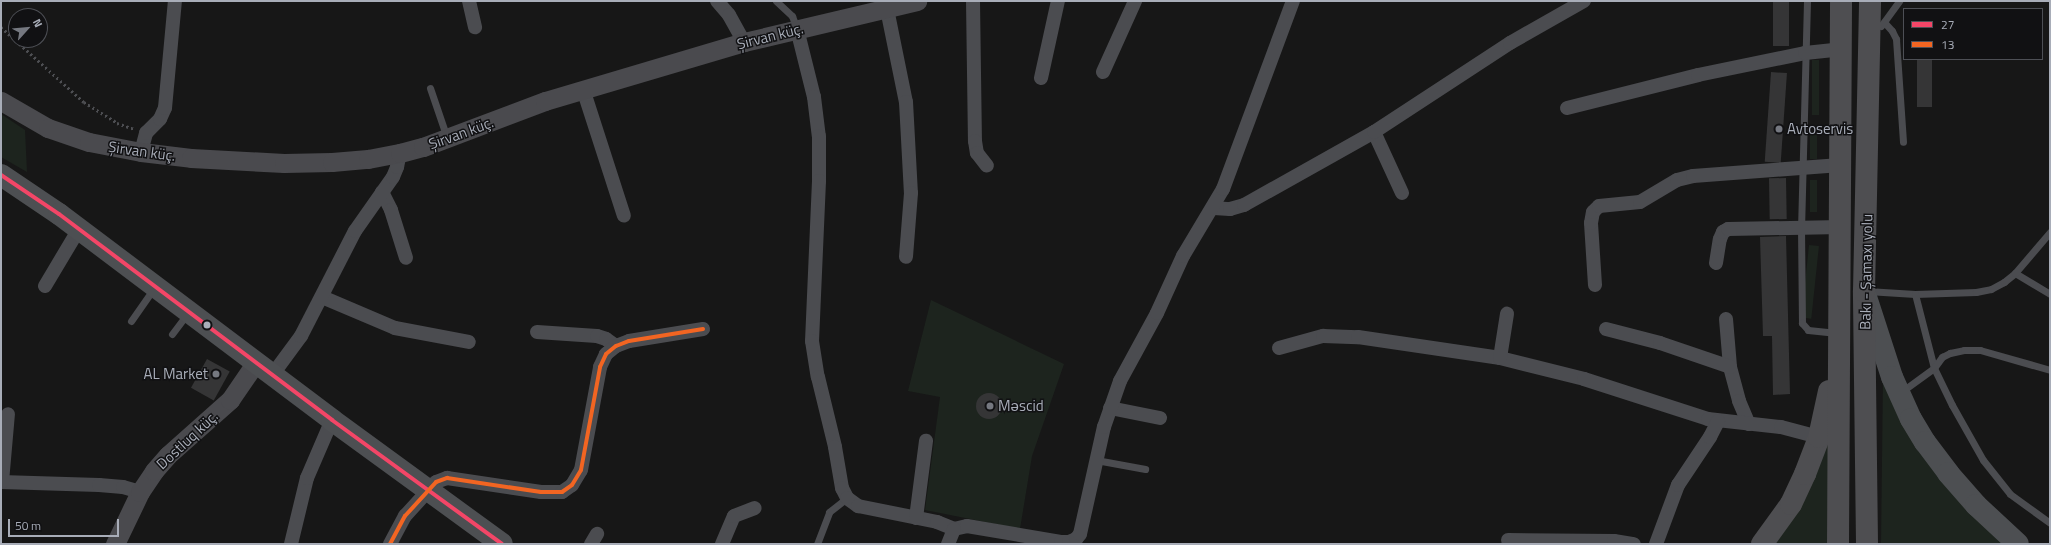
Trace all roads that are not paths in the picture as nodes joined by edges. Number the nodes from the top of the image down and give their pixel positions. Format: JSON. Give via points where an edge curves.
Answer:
{"nodes":[{"id":1,"x":175,"y":1,"type":"edge"},
{"id":2,"x":469,"y":1,"type":"edge"},
{"id":3,"x":717,"y":1,"type":"edge"},
{"id":4,"x":776,"y":1,"type":"edge"},
{"id":5,"x":917,"y":1,"type":"edge"},
{"id":6,"x":972,"y":1,"type":"edge"},
{"id":7,"x":1058,"y":1,"type":"edge"},
{"id":8,"x":1135,"y":1,"type":"edge"},
{"id":9,"x":1293,"y":1,"type":"edge"},
{"id":10,"x":1584,"y":1,"type":"edge"},
{"id":11,"x":1807,"y":1,"type":"edge"},
{"id":12,"x":1841,"y":1,"type":"edge"},
{"id":13,"x":1870,"y":1,"type":"edge"},
{"id":14,"x":1899,"y":1,"type":"edge"},
{"id":15,"x":886,"y":5,"type":"edge"},
{"id":16,"x":1884,"y":22,"type":"junction"},
{"id":17,"x":474,"y":27,"type":"dead end"},
{"id":18,"x":797,"y":29,"type":"junction"},
{"id":19,"x":1871,"y":40,"type":"junction"},
{"id":20,"x":744,"y":42,"type":"junction"},
{"id":21,"x":1841,"y":49,"type":"junction"},
{"id":22,"x":1805,"y":53,"type":"junction"},
{"id":23,"x":1103,"y":72,"type":"dead end"},
{"id":24,"x":1041,"y":78,"type":"dead end"},
{"id":25,"x":430,"y":88,"type":"dead end"},
{"id":26,"x":583,"y":89,"type":"junction"},
{"id":27,"x":1,"y":101,"type":"edge"},
{"id":28,"x":1567,"y":108,"type":"dead end"},
{"id":29,"x":1374,"y":132,"type":"junction"},
{"id":30,"x":447,"y":138,"type":"junction"},
{"id":31,"x":1903,"y":142,"type":"dead end"},
{"id":32,"x":141,"y":152,"type":"junction"},
{"id":33,"x":400,"y":154,"type":"junction"},
{"id":34,"x":1841,"y":165,"type":"junction"},
{"id":35,"x":987,"y":166,"type":"dead end"},
{"id":36,"x":1802,"y":167,"type":"junction"},
{"id":37,"x":1,"y":175,"type":"edge"},
{"id":38,"x":382,"y":192,"type":"junction"},
{"id":39,"x":1402,"y":193,"type":"dead end"},
{"id":40,"x":1214,"y":208,"type":"junction"},
{"id":41,"x":624,"y":216,"type":"dead end"},
{"id":42,"x":1840,"y":227,"type":"junction"},
{"id":43,"x":1801,"y":228,"type":"junction"},
{"id":44,"x":79,"y":229,"type":"junction"},
{"id":45,"x":2050,"y":232,"type":"edge"},
{"id":46,"x":406,"y":258,"type":"dead end"},
{"id":47,"x":906,"y":258,"type":"dead end"},
{"id":48,"x":1716,"y":263,"type":"dead end"},
{"id":49,"x":2015,"y":273,"type":"junction"},
{"id":50,"x":1596,"y":285,"type":"dead end"},
{"id":51,"x":45,"y":286,"type":"dead end"},
{"id":52,"x":155,"y":286,"type":"junction"},
{"id":53,"x":1864,"y":291,"type":"junction"},
{"id":54,"x":1915,"y":294,"type":"junction"},
{"id":55,"x":2050,"y":294,"type":"edge"},
{"id":56,"x":322,"y":297,"type":"junction"},
{"id":57,"x":189,"y":312,"type":"junction"},
{"id":58,"x":1507,"y":314,"type":"dead end"},
{"id":59,"x":1726,"y":319,"type":"dead end"},
{"id":60,"x":131,"y":321,"type":"dead end"},
{"id":61,"x":703,"y":329,"type":"dead end"},
{"id":62,"x":1606,"y":329,"type":"dead end"},
{"id":63,"x":537,"y":332,"type":"dead end"},
{"id":64,"x":1839,"y":333,"type":"junction"},
{"id":65,"x":172,"y":334,"type":"dead end"},
{"id":66,"x":469,"y":342,"type":"dead end"},
{"id":67,"x":616,"y":346,"type":"junction"},
{"id":68,"x":1279,"y":348,"type":"dead end"},
{"id":69,"x":1500,"y":358,"type":"junction"},
{"id":70,"x":1730,"y":367,"type":"junction"},
{"id":71,"x":264,"y":368,"type":"junction"},
{"id":72,"x":1934,"y":368,"type":"junction"},
{"id":73,"x":2050,"y":370,"type":"edge"},
{"id":74,"x":1899,"y":393,"type":"junction"},
{"id":75,"x":1110,"y":408,"type":"junction"},
{"id":76,"x":8,"y":414,"type":"dead end"},
{"id":77,"x":1160,"y":418,"type":"dead end"},
{"id":78,"x":332,"y":420,"type":"junction"},
{"id":79,"x":1718,"y":421,"type":"junction"},
{"id":80,"x":1750,"y":424,"type":"junction"},
{"id":81,"x":1819,"y":437,"type":"junction"},
{"id":82,"x":926,"y":441,"type":"dead end"},
{"id":83,"x":1096,"y":460,"type":"junction"},
{"id":84,"x":1145,"y":469,"type":"dead end"},
{"id":85,"x":2,"y":482,"type":"edge"},
{"id":86,"x":427,"y":491,"type":"junction"},
{"id":87,"x":140,"y":492,"type":"junction"},
{"id":88,"x":847,"y":498,"type":"junction"},
{"id":89,"x":755,"y":508,"type":"dead end"},
{"id":90,"x":916,"y":518,"type":"junction"},
{"id":91,"x":2050,"y":523,"type":"edge"},
{"id":92,"x":954,"y":529,"type":"junction"},
{"id":93,"x":1508,"y":540,"type":"dead end"},
{"id":94,"x":1077,"y":542,"type":"edge"},
{"id":95,"x":115,"y":544,"type":"edge"},
{"id":96,"x":291,"y":544,"type":"edge"},
{"id":97,"x":390,"y":544,"type":"edge"},
{"id":98,"x":502,"y":544,"type":"edge"},
{"id":99,"x":722,"y":544,"type":"edge"},
{"id":100,"x":817,"y":544,"type":"edge"},
{"id":101,"x":948,"y":544,"type":"edge"},
{"id":102,"x":1634,"y":544,"type":"edge"},
{"id":103,"x":1656,"y":544,"type":"edge"},
{"id":104,"x":1762,"y":544,"type":"edge"},
{"id":105,"x":1838,"y":544,"type":"edge"},
{"id":106,"x":1867,"y":544,"type":"edge"},
{"id":107,"x":2018,"y":544,"type":"edge"}],
"edges":[{"from":1,"to":32,"type":"street","via":[[165,108],[160,120],[146,133]]},
{"from":2,"to":17,"type":"street"},
{"from":3,"to":20,"type":"street"},
{"from":4,"to":18,"type":"lane","via":[[792,16]]},
{"from":5,"to":15,"type":"street","name":"Şirvan küç."},
{"from":6,"to":35,"type":"street","via":[[975,141],[977,153]]},
{"from":7,"to":24,"type":"street"},
{"from":8,"to":23,"type":"street"},
{"from":9,"to":40,"type":"street"},
{"from":10,"to":29,"type":"street","via":[[1510,43]]},
{"from":11,"to":22,"type":"lane"},
{"from":12,"to":21,"type":"highway","name":"Bakı - Şamaxı yolu"},
{"from":13,"to":19,"type":"highway","name":"Bakı - Şamaxı yolu"},
{"from":14,"to":16,"type":"lane"},
{"from":15,"to":18,"type":"street","name":"Şirvan küç."},
{"from":15,"to":47,"type":"street","via":[[906,102],[911,193]]},
{"from":16,"to":19,"type":"lane"},
{"from":16,"to":31,"type":"lane","via":[[1896,39]]},
{"from":18,"to":20,"type":"street","name":"Şirvan küç."},
{"from":18,"to":88,"type":"street","via":[[814,97],[819,136],[812,341],[842,488]]},
{"from":19,"to":53,"type":"highway","name":"Bakı - Şamaxı yolu"},
{"from":20,"to":26,"type":"street","name":"Şirvan küç."},
{"from":21,"to":22,"type":"street"},
{"from":21,"to":34,"type":"highway","name":"Bakı - Şamaxı yolu"},
{"from":22,"to":28,"type":"street","via":[[1698,75]]},
{"from":22,"to":36,"type":"lane"},
{"from":25,"to":30,"type":"lane"},
{"from":26,"to":30,"type":"street","name":"Şirvan küç."},
{"from":26,"to":41,"type":"street"},
{"from":27,"to":32,"type":"street","name":"Şirvan küç.","via":[[48,128],[89,142]]},
{"from":29,"to":39,"type":"street"},
{"from":29,"to":40,"type":"street","via":[[1244,205]]},
{"from":30,"to":33,"type":"street","name":"Şirvan küç."},
{"from":32,"to":33,"type":"street","name":"Şirvan küç.","via":[[191,158],[284,163],[332,162]]},
{"from":33,"to":38,"type":"street","via":[[393,177]]},
{"from":34,"to":36,"type":"street"},
{"from":34,"to":42,"type":"highway","name":"Bakı - Şamaxı yolu"},
{"from":36,"to":43,"type":"lane"},
{"from":36,"to":50,"type":"street","via":[[1693,176],[1677,180],[1640,202],[1599,206],[1593,212],[1591,223]]},
{"from":37,"to":44,"type":"main road"},
{"from":38,"to":46,"type":"street","via":[[392,210]]},
{"from":38,"to":56,"type":"street","via":[[355,231]]},
{"from":40,"to":75,"type":"street","via":[[1183,256],[1157,313],[1120,381]]},
{"from":42,"to":43,"type":"street"},
{"from":42,"to":64,"type":"highway","name":"Bakı - Şamaxı yolu"},
{"from":43,"to":48,"type":"street","via":[[1728,229],[1723,232],[1720,239]]},
{"from":43,"to":64,"type":"lane","via":[[1802,323],[1808,330]]},
{"from":44,"to":51,"type":"street"},
{"from":44,"to":52,"type":"main road"},
{"from":45,"to":49,"type":"lane"},
{"from":49,"to":54,"type":"lane","via":[[1990,289],[1976,292]]},
{"from":49,"to":55,"type":"lane"},
{"from":52,"to":57,"type":"main road"},
{"from":52,"to":60,"type":"lane"},
{"from":53,"to":54,"type":"lane"},
{"from":53,"to":74,"type":"main road"},
{"from":53,"to":106,"type":"highway","name":"Bakı - Şamaxı yolu"},
{"from":54,"to":72,"type":"lane"},
{"from":56,"to":66,"type":"street","via":[[395,328]]},
{"from":56,"to":71,"type":"street","via":[[301,336]]},
{"from":57,"to":65,"type":"lane"},
{"from":57,"to":71,"type":"main road"},
{"from":58,"to":69,"type":"street"},
{"from":59,"to":70,"type":"street"},
{"from":61,"to":67,"type":"street","via":[[629,341]]},
{"from":62,"to":70,"type":"street","via":[[1660,343]]},
{"from":63,"to":67,"type":"street","via":[[597,336]]},
{"from":64,"to":81,"type":"highway"},
{"from":64,"to":105,"type":"highway","name":"Bakı - Şamaxı yolu"},
{"from":67,"to":86,"type":"street","via":[[606,354],[600,367],[581,470],[572,485],[562,492],[541,492],[447,478],[436,482]]},
{"from":68,"to":69,"type":"street","via":[[1323,336],[1358,336]]},
{"from":69,"to":79,"type":"street","via":[[1584,379]]},
{"from":70,"to":80,"type":"street","via":[[1739,401]]},
{"from":71,"to":78,"type":"main road"},
{"from":71,"to":87,"type":"street","name":"Dostluq küç.","via":[[168,455]]},
{"from":72,"to":73,"type":"lane","via":[[1942,357],[1950,353],[1980,350]]},
{"from":72,"to":74,"type":"lane"},
{"from":72,"to":91,"type":"lane","via":[[1983,460],[2010,494]]},
{"from":74,"to":107,"type":"main road","via":[[1925,442],[1948,473],[1976,506]]},
{"from":75,"to":77,"type":"street"},
{"from":75,"to":83,"type":"street"},
{"from":76,"to":85,"type":"street"},
{"from":78,"to":86,"type":"main road"},
{"from":78,"to":96,"type":"street","via":[[307,478]]},
{"from":79,"to":80,"type":"street"},
{"from":79,"to":103,"type":"street","via":[[1678,485]]},
{"from":80,"to":81,"type":"street","via":[[1781,427]]},
{"from":81,"to":104,"type":"highway","via":[[1791,504]]},
{"from":82,"to":90,"type":"street"},
{"from":83,"to":84,"type":"lane"},
{"from":83,"to":94,"type":"street"},
{"from":85,"to":87,"type":"street","via":[[99,485],[123,487]]},
{"from":86,"to":97,"type":"street","via":[[405,516]]},
{"from":86,"to":98,"type":"main road"},
{"from":87,"to":95,"type":"street","name":"Dostluq küç."},
{"from":88,"to":90,"type":"street","via":[[858,506],[870,510]]},
{"from":88,"to":100,"type":"lane","via":[[830,512]]},
{"from":89,"to":99,"type":"street","via":[[734,516]]},
{"from":90,"to":92,"type":"street"},
{"from":92,"to":94,"type":"street","via":[[967,526],[1061,542]]},
{"from":92,"to":101,"type":"street"},
{"from":93,"to":102,"type":"street"}]}
